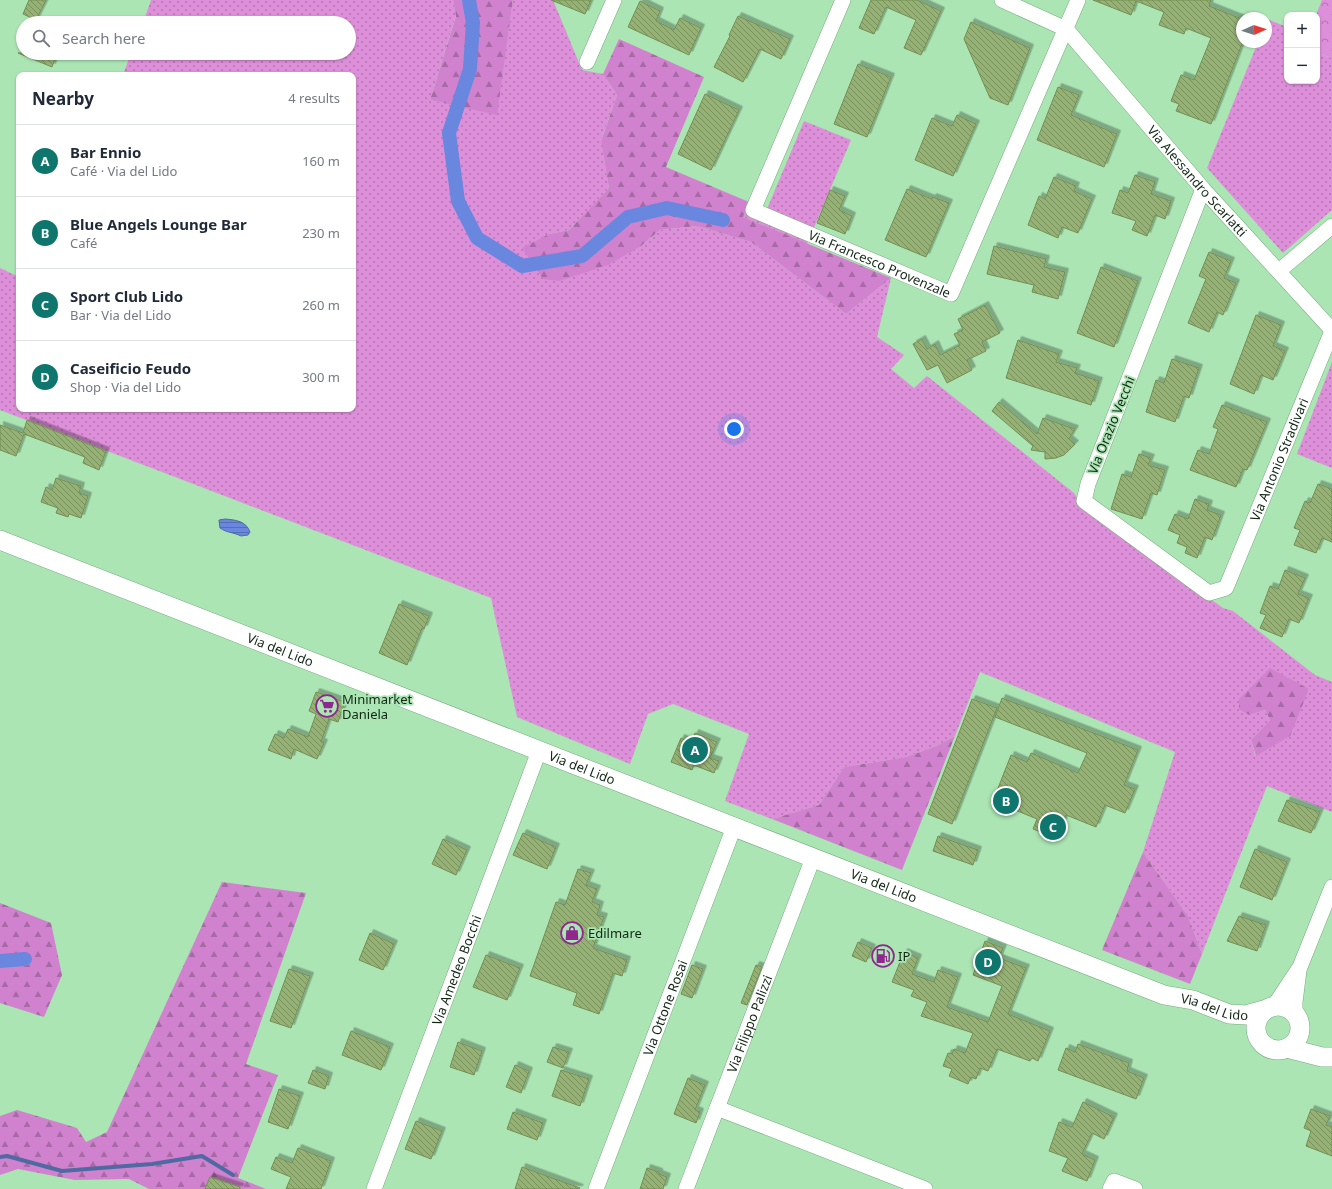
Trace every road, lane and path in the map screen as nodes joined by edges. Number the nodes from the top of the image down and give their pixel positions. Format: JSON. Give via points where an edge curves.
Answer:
{"nodes":[{"id":1,"x":614,"y":0,"type":"edge"},
{"id":2,"x":844,"y":0,"type":"edge"},
{"id":3,"x":1002,"y":0,"type":"edge"},
{"id":4,"x":1078,"y":0,"type":"edge"},
{"id":5,"x":1066,"y":28,"type":"junction"},
{"id":6,"x":587,"y":62,"type":"dead end"},
{"id":7,"x":1203,"y":189,"type":"junction"},
{"id":8,"x":1332,"y":226,"type":"edge"},
{"id":9,"x":1279,"y":271,"type":"junction"},
{"id":10,"x":1332,"y":330,"type":"edge"},
{"id":11,"x":0,"y":540,"type":"edge"},
{"id":12,"x":1226,"y":588,"type":"joint"},
{"id":13,"x":539,"y":751,"type":"junction"},
{"id":14,"x":734,"y":827,"type":"junction"},
{"id":15,"x":813,"y":858,"type":"junction"},
{"id":16,"x":1332,"y":887,"type":"edge"},
{"id":17,"x":1300,"y":967,"type":"junction"},
{"id":18,"x":1164,"y":995,"type":"junction"},
{"id":19,"x":1269,"y":1008,"type":"junction"},
{"id":20,"x":1297,"y":1023,"type":"junction"},
{"id":21,"x":1258,"y":1038,"type":"junction"},
{"id":22,"x":1287,"y":1048,"type":"junction"},
{"id":23,"x":1332,"y":1057,"type":"edge"},
{"id":24,"x":717,"y":1108,"type":"junction"},
{"id":25,"x":374,"y":1189,"type":"edge"},
{"id":26,"x":596,"y":1189,"type":"edge"},
{"id":27,"x":686,"y":1189,"type":"edge"},
{"id":28,"x":925,"y":1189,"type":"edge"},
{"id":29,"x":1110,"y":1189,"type":"edge"},
{"id":30,"x":1136,"y":1189,"type":"edge"}],
"edges":[{"from":1,"to":6,"type":"street"},
{"from":2,"to":5,"type":"street","name":"Via Francesco Provenzale","via":[[753,210],[951,294]]},
{"from":3,"to":5,"type":"street"},
{"from":4,"to":5,"type":"street"},
{"from":5,"to":7,"type":"street","name":"Via Alessandro Scarlatti"},
{"from":7,"to":9,"type":"street","name":"Via Alessandro Scarlatti"},
{"from":7,"to":12,"type":"street","name":"Via Orazio Vecchi","via":[[1088,484],[1084,501],[1209,593]]},
{"from":8,"to":9,"type":"street"},
{"from":9,"to":10,"type":"street","name":"Via Alessandro Scarlatti"},
{"from":10,"to":12,"type":"street","name":"Via Antonio Stradivari"},
{"from":11,"to":13,"type":"main road","name":"Via del Lido"},
{"from":13,"to":14,"type":"main road","name":"Via del Lido"},
{"from":13,"to":25,"type":"street","name":"Via Amedeo Bocchi"},
{"from":14,"to":15,"type":"main road","name":"Via del Lido"},
{"from":14,"to":26,"type":"street","name":"Via Ottone Rosai"},
{"from":15,"to":18,"type":"main road","name":"Via del Lido"},
{"from":15,"to":24,"type":"street","name":"Via Filippo Palizzi"},
{"from":16,"to":17,"type":"street"},
{"from":17,"to":19,"type":"street"},
{"from":17,"to":20,"type":"street","via":[[1295,1002]]},
{"from":18,"to":19,"type":"main road","name":"Via del Lido","via":[[1193,1000],[1229,1014],[1246,1015]]},
{"from":18,"to":21,"type":"main road","name":"Via del Lido","via":[[1201,1017],[1218,1024],[1240,1028]]},
{"from":19,"to":20,"type":"main road","via":[[1286,1007]]},
{"from":19,"to":21,"type":"main road","via":[[1259,1016],[1256,1023]]},
{"from":20,"to":22,"type":"main road","via":[[1297,1038]]},
{"from":20,"to":23,"type":"main road","via":[[1305,1038]]},
{"from":21,"to":22,"type":"main road","via":[[1270,1049]]},
{"from":22,"to":23,"type":"main road"},
{"from":24,"to":27,"type":"street","name":"Via Filippo Palizzi"},
{"from":24,"to":28,"type":"street"},
{"from":29,"to":30,"type":"street","via":[[1114,1180]]}]}
